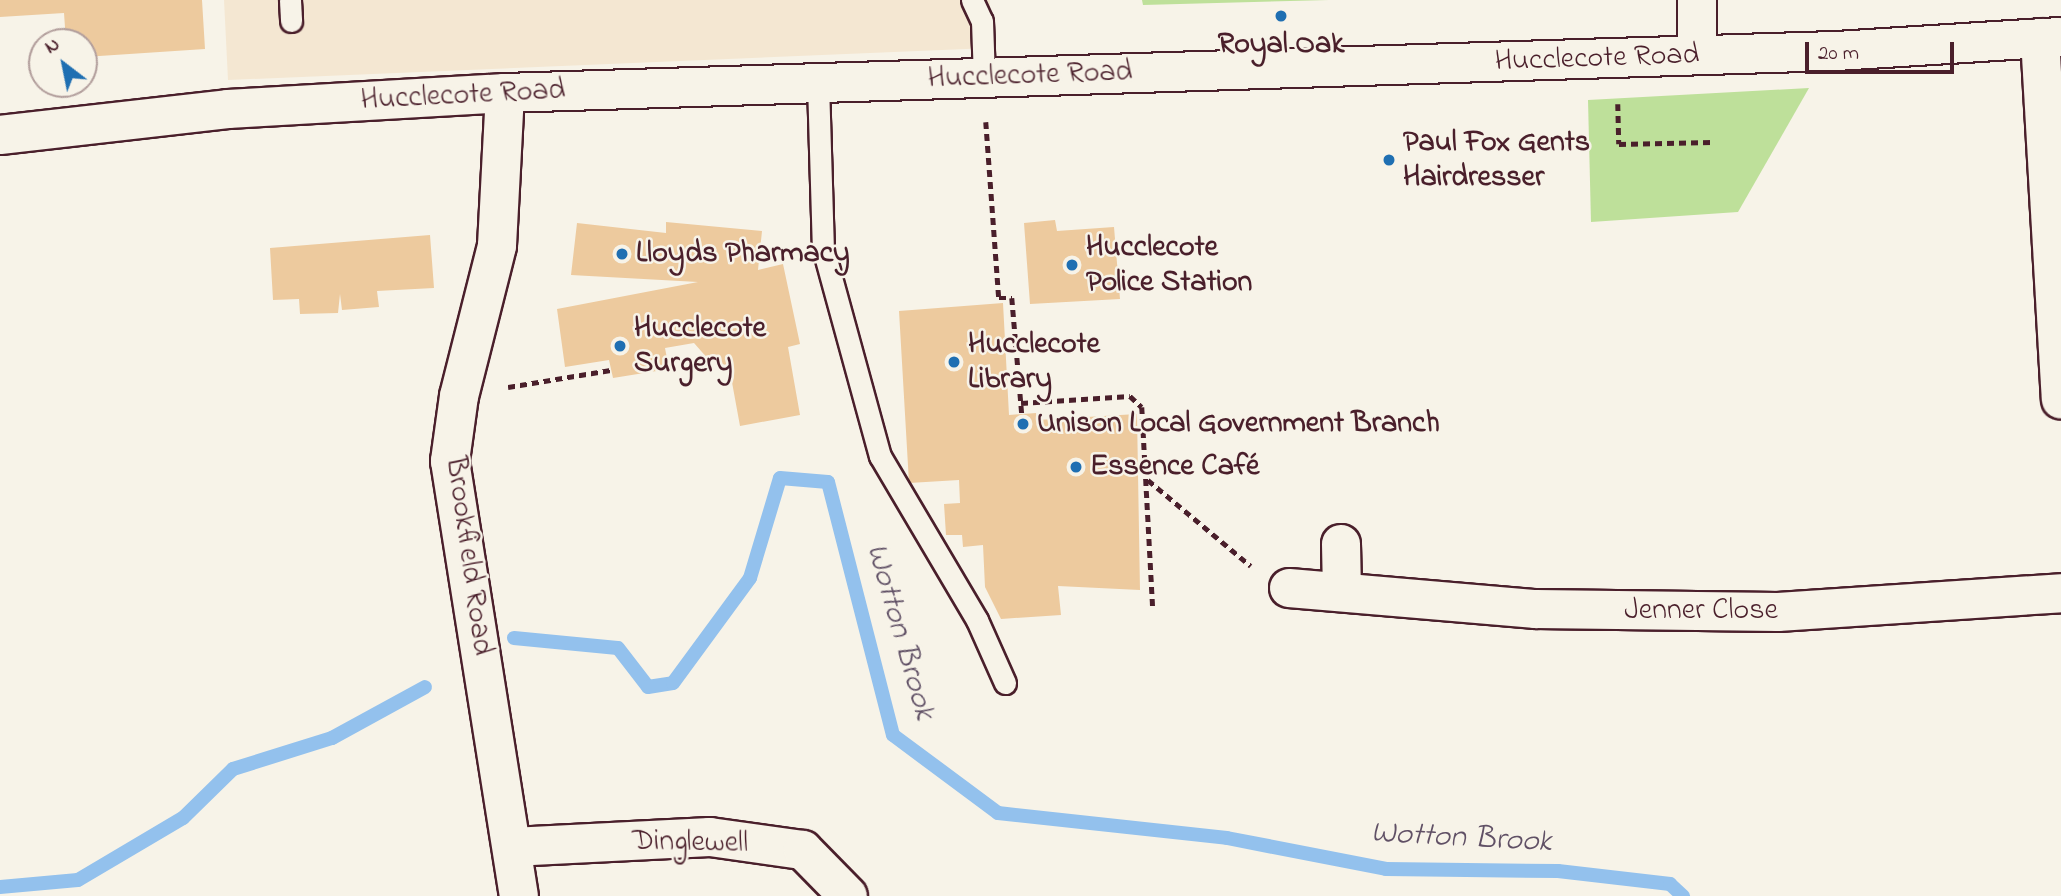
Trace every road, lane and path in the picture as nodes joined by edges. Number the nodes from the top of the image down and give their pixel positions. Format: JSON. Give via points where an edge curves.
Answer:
{"nodes":[{"id":1,"x":972,"y":0,"type":"edge"},
{"id":2,"x":1697,"y":0,"type":"edge"},
{"id":3,"x":2050,"y":38,"type":"edge"},
{"id":4,"x":1697,"y":55,"type":"junction"},
{"id":5,"x":1616,"y":57,"type":"junction"},
{"id":6,"x":984,"y":78,"type":"junction"},
{"id":7,"x":818,"y":83,"type":"junction"},
{"id":8,"x":505,"y":93,"type":"junction"},
{"id":9,"x":0,"y":135,"type":"edge"},
{"id":10,"x":1712,"y":142,"type":"dead end"},
{"id":11,"x":988,"y":144,"type":"dead end"},
{"id":12,"x":611,"y":370,"type":"dead end"},
{"id":13,"x":459,"y":396,"type":"junction"},
{"id":14,"x":2061,"y":399,"type":"edge"},
{"id":15,"x":1021,"y":403,"type":"junction"},
{"id":16,"x":1022,"y":414,"type":"dead end"},
{"id":17,"x":1148,"y":480,"type":"junction"},
{"id":18,"x":1341,"y":544,"type":"dead end"},
{"id":19,"x":1289,"y":588,"type":"joint"},
{"id":20,"x":1342,"y":590,"type":"junction"},
{"id":21,"x":2061,"y":593,"type":"edge"},
{"id":22,"x":1153,"y":611,"type":"dead end"},
{"id":23,"x":1005,"y":683,"type":"dead end"},
{"id":24,"x":512,"y":847,"type":"junction"},
{"id":25,"x":519,"y":896,"type":"edge"},
{"id":26,"x":848,"y":896,"type":"edge"}],
"edges":[{"from":1,"to":6,"type":"lane","via":[[982,21]]},
{"from":2,"to":4,"type":"street"},
{"from":3,"to":4,"type":"street","name":"Hucclecote Road"},
{"from":3,"to":14,"type":"street"},
{"from":4,"to":5,"type":"street","name":"Hucclecote Road"},
{"from":5,"to":6,"type":"street","name":"Hucclecote Road"},
{"from":5,"to":10,"type":"path","via":[[1619,144]]},
{"from":6,"to":7,"type":"street","name":"Hucclecote Road"},
{"from":7,"to":8,"type":"street","name":"Hucclecote Road"},
{"from":7,"to":23,"type":"lane","via":[[823,248],[880,456],[977,620]]},
{"from":8,"to":9,"type":"street","name":"Hucclecote Road","via":[[228,109]]},
{"from":8,"to":13,"type":"street","name":"Brookfield Road","via":[[497,246]]},
{"from":11,"to":15,"type":"path","via":[[999,298],[1012,298]]},
{"from":12,"to":13,"type":"path"},
{"from":13,"to":24,"type":"street","name":"Brookfield Road","via":[[450,461]]},
{"from":15,"to":16,"type":"path"},
{"from":15,"to":17,"type":"path","via":[[1137,400]]},
{"from":17,"to":19,"type":"path","via":[[1240,562],[1272,568]]},
{"from":17,"to":22,"type":"path"},
{"from":18,"to":20,"type":"street"},
{"from":19,"to":20,"type":"street","name":"Jenner Close"},
{"from":20,"to":21,"type":"street","name":"Jenner Close","via":[[1536,609],[1778,612]]},
{"from":24,"to":25,"type":"street","name":"Brookfield Road"},
{"from":24,"to":26,"type":"street","name":"Dinglewell","via":[[710,837],[803,850]]}]}
